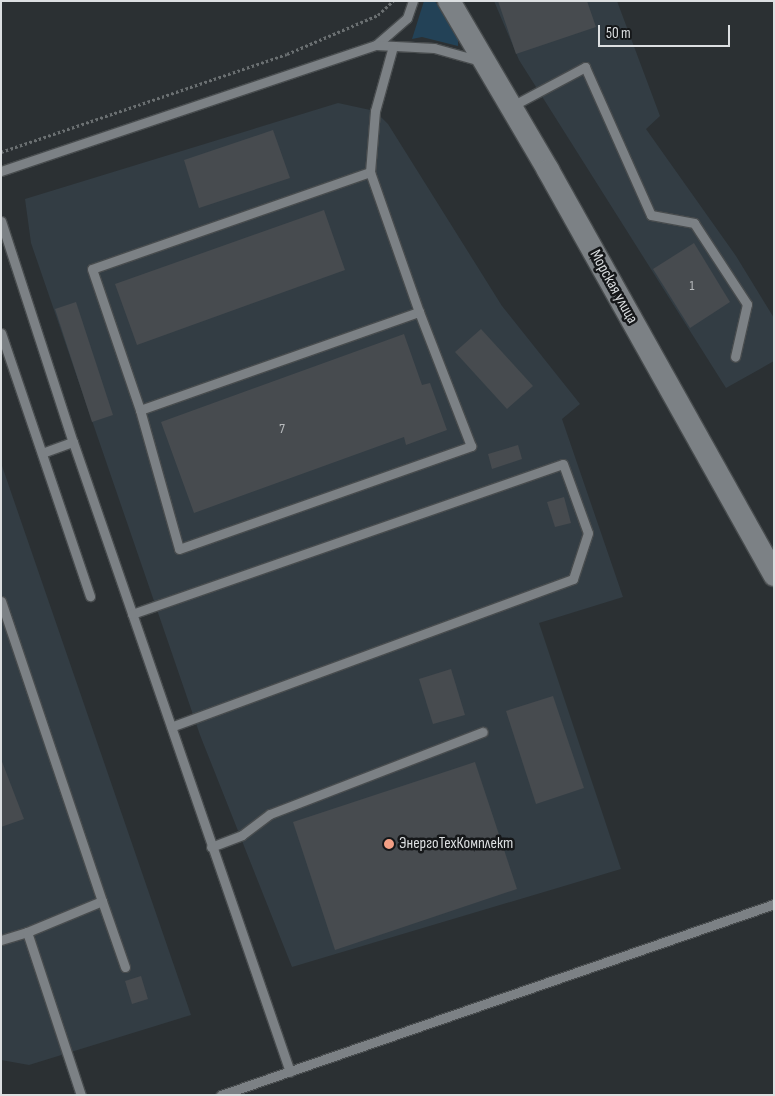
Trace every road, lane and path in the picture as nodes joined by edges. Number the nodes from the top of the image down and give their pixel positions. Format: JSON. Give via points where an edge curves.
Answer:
{"nodes":[{"id":1,"x":393,"y":1,"type":"edge"},
{"id":2,"x":413,"y":1,"type":"edge"},
{"id":3,"x":449,"y":1,"type":"edge"},
{"id":4,"x":376,"y":45,"type":"junction"},
{"id":5,"x":393,"y":46,"type":"junction"},
{"id":6,"x":481,"y":61,"type":"junction"},
{"id":7,"x":510,"y":107,"type":"junction"},
{"id":8,"x":1,"y":152,"type":"edge"},
{"id":9,"x":1,"y":171,"type":"edge"},
{"id":10,"x":370,"y":172,"type":"junction"},
{"id":11,"x":1,"y":221,"type":"edge"},
{"id":12,"x":419,"y":312,"type":"junction"},
{"id":13,"x":1,"y":333,"type":"edge"},
{"id":14,"x":735,"y":357,"type":"dead end"},
{"id":15,"x":140,"y":410,"type":"junction"},
{"id":16,"x":73,"y":442,"type":"junction"},
{"id":17,"x":42,"y":453,"type":"junction"},
{"id":18,"x":774,"y":575,"type":"edge"},
{"id":19,"x":90,"y":596,"type":"dead end"},
{"id":20,"x":1,"y":601,"type":"edge"},
{"id":21,"x":132,"y":614,"type":"junction"},
{"id":22,"x":171,"y":727,"type":"junction"},
{"id":23,"x":483,"y":732,"type":"dead end"},
{"id":24,"x":211,"y":847,"type":"junction"},
{"id":25,"x":102,"y":901,"type":"junction"},
{"id":26,"x":774,"y":904,"type":"edge"},
{"id":27,"x":27,"y":932,"type":"junction"},
{"id":28,"x":1,"y":940,"type":"edge"},
{"id":29,"x":125,"y":967,"type":"dead end"},
{"id":30,"x":290,"y":1072,"type":"junction"},
{"id":31,"x":81,"y":1095,"type":"edge"},
{"id":32,"x":221,"y":1095,"type":"edge"}],
"edges":[{"from":1,"to":8,"type":"path","via":[[378,14],[286,54]]},
{"from":2,"to":4,"type":"lane","via":[[407,18]]},
{"from":3,"to":6,"type":"street","name":"Морская улица"},
{"from":4,"to":5,"type":"lane"},
{"from":4,"to":9,"type":"lane"},
{"from":5,"to":6,"type":"lane","via":[[434,48]]},
{"from":5,"to":10,"type":"lane","via":[[375,111]]},
{"from":6,"to":7,"type":"street","name":"Морская улица"},
{"from":7,"to":14,"type":"lane","via":[[585,67],[650,214],[694,223],[747,304]]},
{"from":7,"to":18,"type":"street","name":"Морская улица"},
{"from":10,"to":12,"type":"lane"},
{"from":10,"to":15,"type":"lane","via":[[92,269]]},
{"from":11,"to":16,"type":"lane"},
{"from":12,"to":15,"type":"lane"},
{"from":12,"to":15,"type":"lane","via":[[471,446],[179,549]]},
{"from":13,"to":17,"type":"lane"},
{"from":16,"to":17,"type":"lane"},
{"from":16,"to":21,"type":"lane"},
{"from":17,"to":19,"type":"lane"},
{"from":20,"to":25,"type":"lane"},
{"from":21,"to":22,"type":"lane"},
{"from":21,"to":22,"type":"lane","via":[[563,464],[588,533],[573,579]]},
{"from":22,"to":24,"type":"lane"},
{"from":23,"to":24,"type":"lane","via":[[270,814],[242,835]]},
{"from":24,"to":30,"type":"lane"},
{"from":25,"to":27,"type":"lane"},
{"from":25,"to":29,"type":"lane"},
{"from":26,"to":30,"type":"lane"},
{"from":27,"to":28,"type":"lane"},
{"from":27,"to":31,"type":"lane"},
{"from":30,"to":32,"type":"lane"}]}
